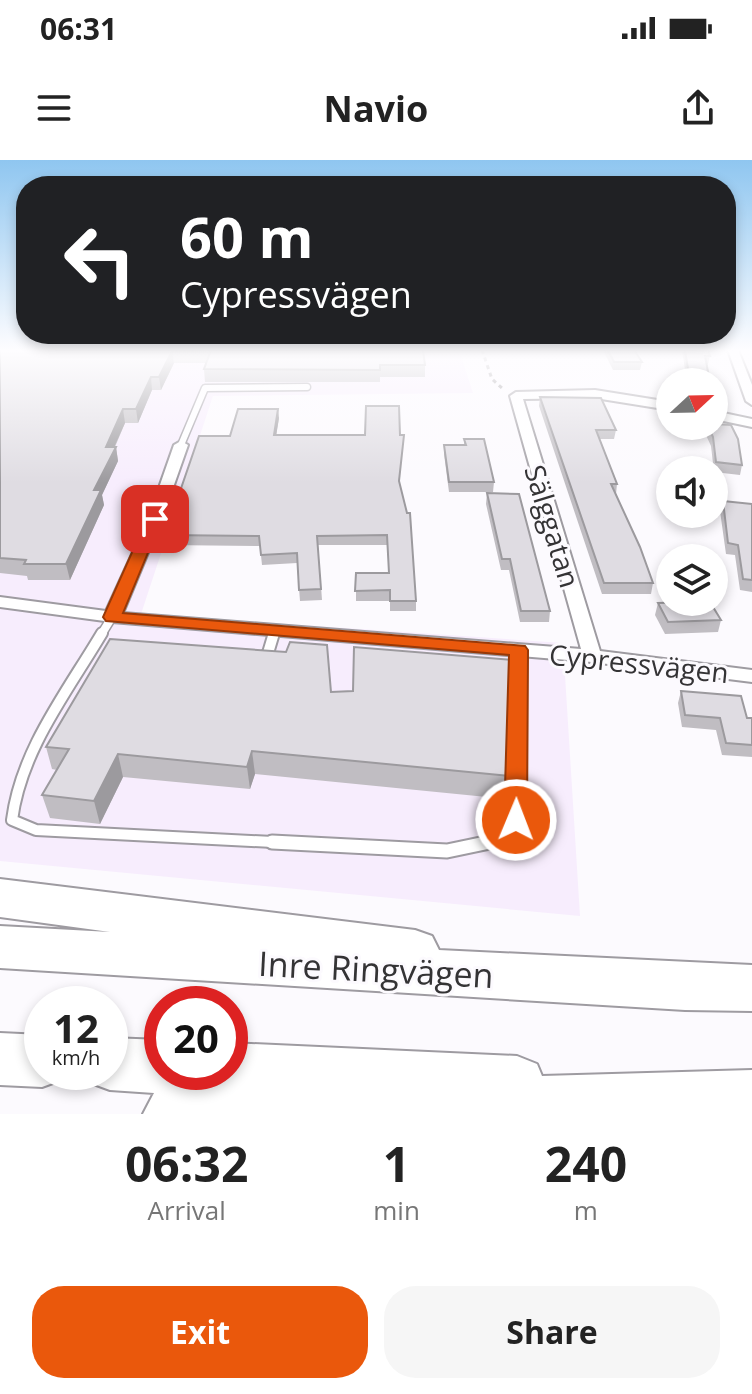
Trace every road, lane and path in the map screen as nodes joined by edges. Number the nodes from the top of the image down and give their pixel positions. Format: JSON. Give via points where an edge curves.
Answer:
{"nodes":[{"id":1,"x":202,"y":395,"type":"edge"},
{"id":2,"x":513,"y":395,"type":"edge"},
{"id":3,"x":574,"y":395,"type":"edge"},
{"id":4,"x":598,"y":395,"type":"edge"},
{"id":5,"x":516,"y":396,"type":"junction"},
{"id":6,"x":656,"y":404,"type":"edge"},
{"id":7,"x":728,"y":418,"type":"edge"},
{"id":8,"x":752,"y":423,"type":"edge"},
{"id":9,"x":181,"y":445,"type":"joint"},
{"id":10,"x":0,"y":602,"type":"edge"},
{"id":11,"x":112,"y":617,"type":"junction"},
{"id":12,"x":275,"y":631,"type":"junction"},
{"id":13,"x":519,"y":650,"type":"junction"},
{"id":14,"x":92,"y":651,"type":"junction"},
{"id":15,"x":108,"y":653,"type":"edge"},
{"id":16,"x":592,"y":656,"type":"junction"},
{"id":17,"x":251,"y":663,"type":"edge"},
{"id":18,"x":752,"y":676,"type":"edge"},
{"id":19,"x":0,"y":898,"type":"edge"},
{"id":20,"x":0,"y":947,"type":"edge"},
{"id":21,"x":685,"y":987,"type":"junction"},
{"id":22,"x":752,"y":988,"type":"edge"},
{"id":23,"x":0,"y":1059,"type":"edge"},
{"id":24,"x":24,"y":1060,"type":"edge"},
{"id":25,"x":248,"y":1071,"type":"edge"},
{"id":26,"x":752,"y":1095,"type":"edge"},
{"id":27,"x":172,"y":1114,"type":"edge"}],
"edges":[{"from":1,"to":9,"type":"lane"},
{"from":2,"to":5,"type":"path"},
{"from":3,"to":5,"type":"street"},
{"from":4,"to":6,"type":"street"},
{"from":5,"to":16,"type":"street","name":"Sälggatan"},
{"from":7,"to":8,"type":"street"},
{"from":9,"to":11,"type":"street"},
{"from":10,"to":11,"type":"street","name":"Cypressvägen"},
{"from":11,"to":12,"type":"street","name":"Cypressvägen"},
{"from":11,"to":14,"type":"lane"},
{"from":12,"to":13,"type":"street","name":"Cypressvägen"},
{"from":12,"to":17,"type":"lane","via":[[268,653]]},
{"from":13,"to":14,"type":"lane","via":[[516,820],[499,838],[477,849],[447,851],[36,830],[12,820],[12,800],[26,763]]},
{"from":13,"to":16,"type":"street","name":"Cypressvägen"},
{"from":14,"to":15,"type":"lane"},
{"from":16,"to":18,"type":"street","name":"Cypressvägen"},
{"from":19,"to":21,"type":"highway"},
{"from":20,"to":21,"type":"highway","name":"Inre Ringvägen"},
{"from":21,"to":22,"type":"highway","name":"Inre Ringvägen"},
{"from":23,"to":24,"type":"highway"},
{"from":25,"to":26,"type":"highway"},
{"from":26,"to":27,"type":"highway"}]}
